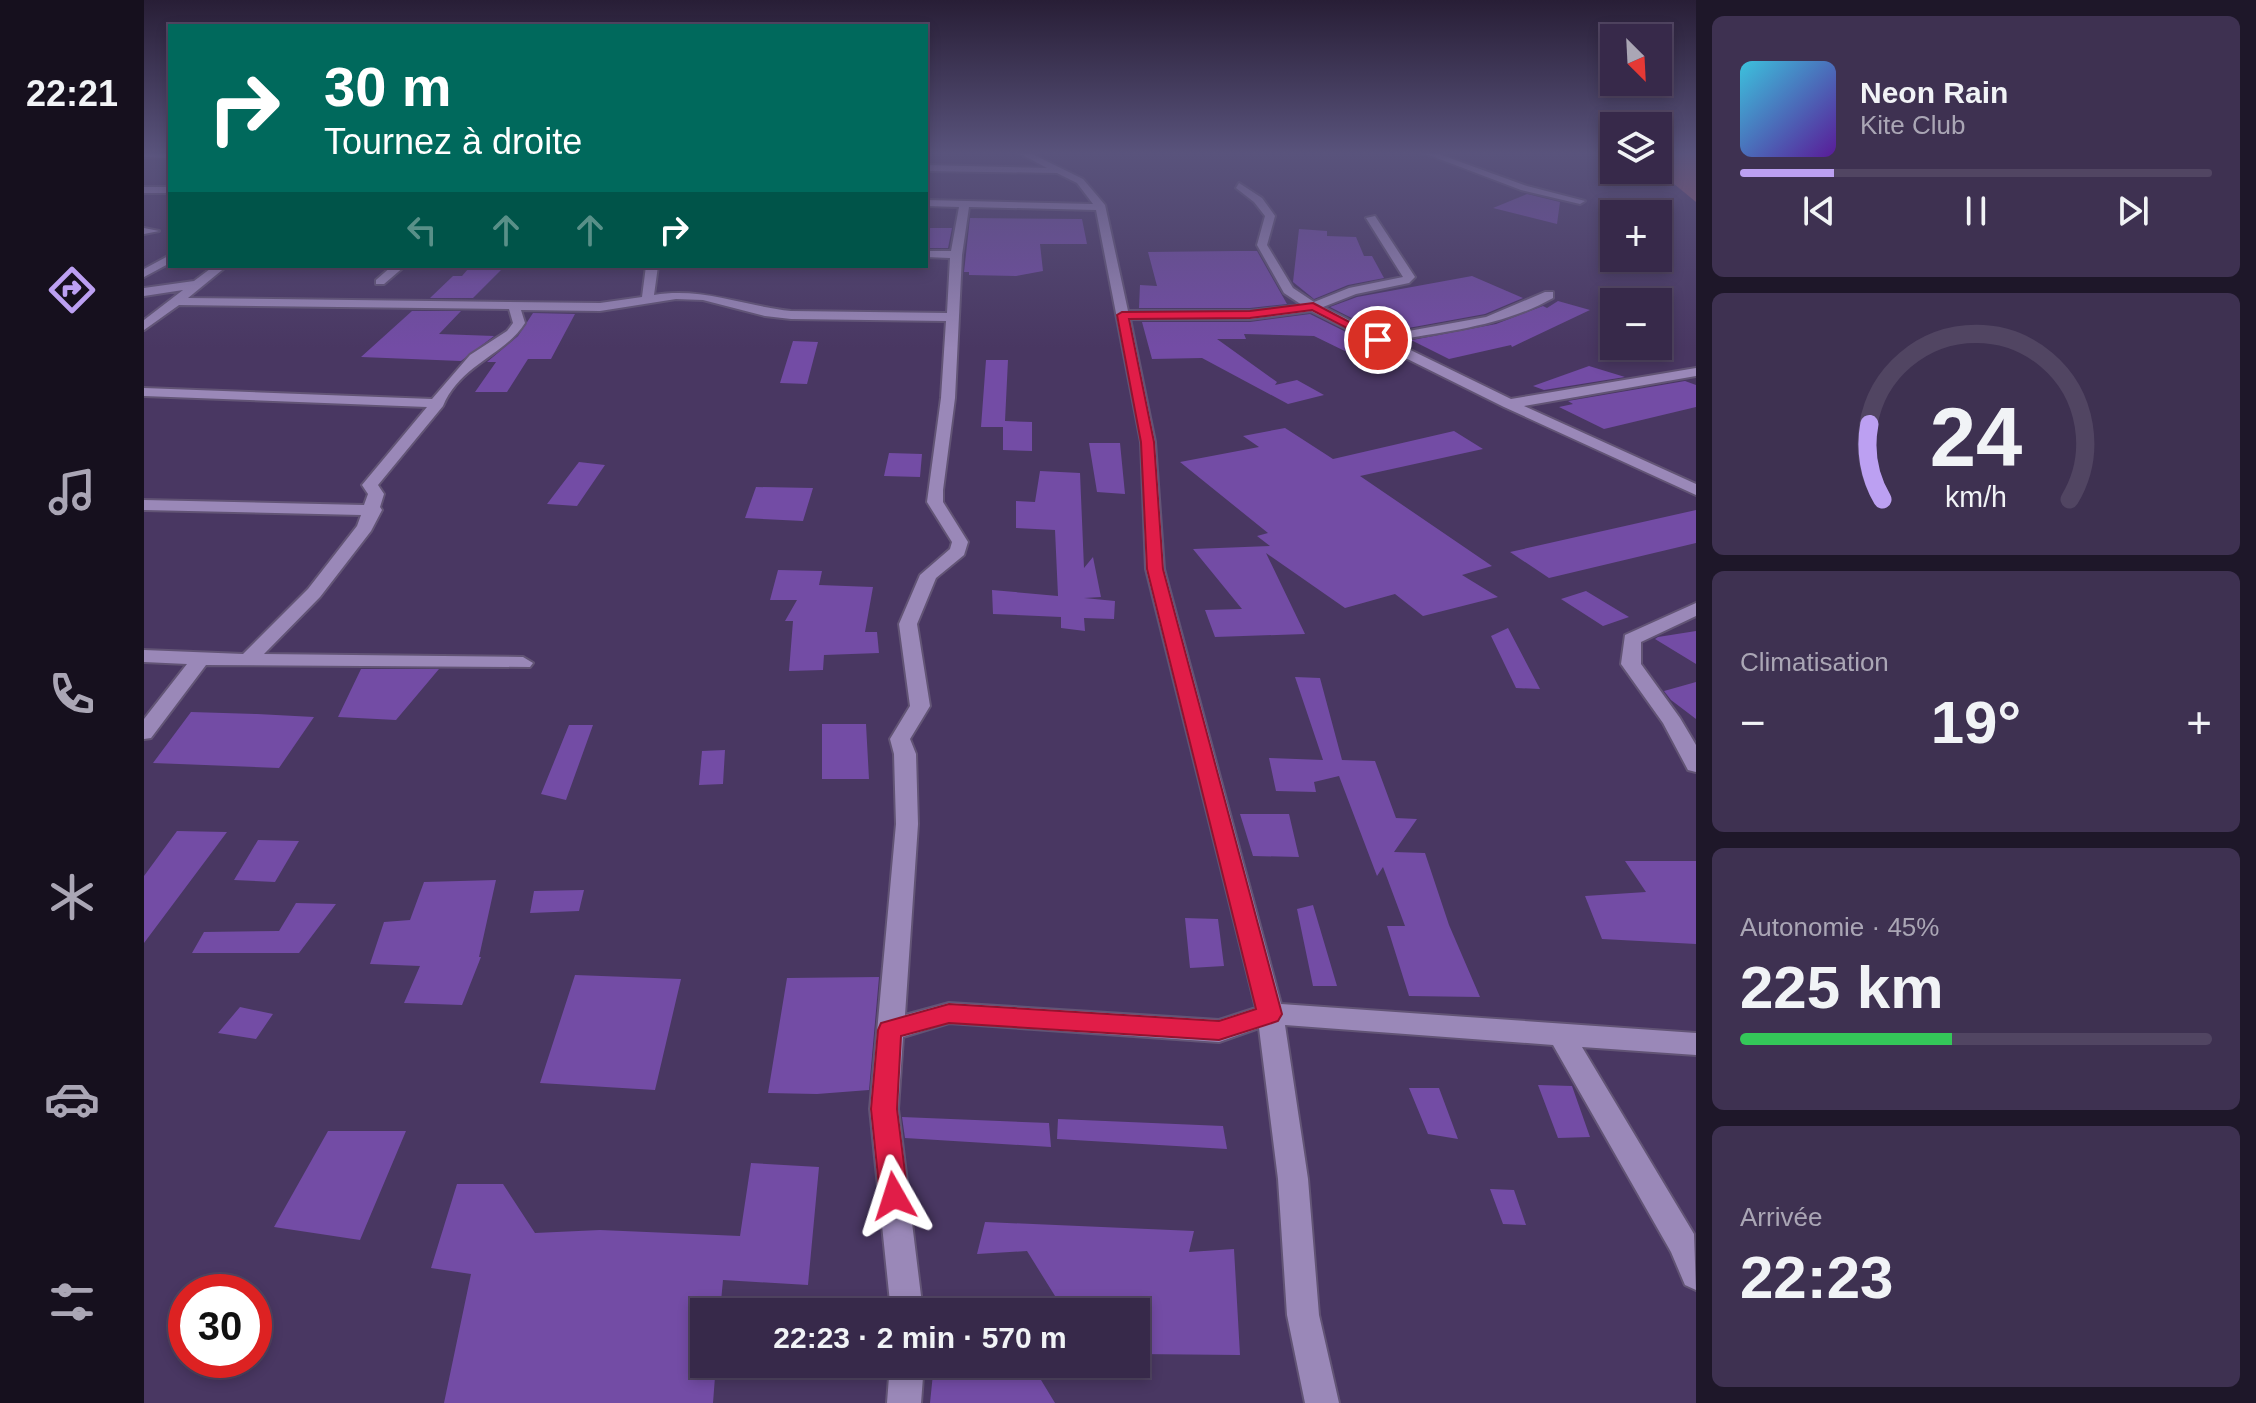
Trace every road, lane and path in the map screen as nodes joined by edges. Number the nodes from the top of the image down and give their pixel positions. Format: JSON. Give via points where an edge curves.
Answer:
{"nodes":[{"id":1,"x":962,"y":217,"type":"edge"},
{"id":2,"x":1103,"y":217,"type":"edge"},
{"id":3,"x":1270,"y":217,"type":"edge"},
{"id":4,"x":1371,"y":218,"type":"dead end"},
{"id":5,"x":928,"y":254,"type":"edge"},
{"id":6,"x":956,"y":255,"type":"junction"},
{"id":7,"x":168,"y":259,"type":"edge"},
{"id":8,"x":218,"y":268,"type":"edge"},
{"id":9,"x":397,"y":268,"type":"edge"},
{"id":10,"x":652,"y":268,"type":"edge"},
{"id":11,"x":144,"y":274,"type":"edge"},
{"id":12,"x":380,"y":282,"type":"dead end"},
{"id":13,"x":198,"y":284,"type":"junction"},
{"id":14,"x":144,"y":292,"type":"edge"},
{"id":15,"x":1549,"y":295,"type":"dead end"},
{"id":16,"x":648,"y":299,"type":"junction"},
{"id":17,"x":177,"y":301,"type":"junction"},
{"id":18,"x":513,"y":304,"type":"junction"},
{"id":19,"x":1313,"y":307,"type":"junction"},
{"id":20,"x":1122,"y":315,"type":"junction"},
{"id":21,"x":952,"y":317,"type":"junction"},
{"id":22,"x":144,"y":326,"type":"edge"},
{"id":23,"x":1378,"y":340,"type":"junction"},
{"id":24,"x":1696,"y":372,"type":"edge"},
{"id":25,"x":144,"y":392,"type":"edge"},
{"id":26,"x":438,"y":403,"type":"junction"},
{"id":27,"x":1509,"y":404,"type":"junction"},
{"id":28,"x":1696,"y":490,"type":"edge"},
{"id":29,"x":144,"y":505,"type":"edge"},
{"id":30,"x":374,"y":510,"type":"junction"},
{"id":31,"x":1696,"y":608,"type":"edge"},
{"id":32,"x":144,"y":656,"type":"edge"},
{"id":33,"x":200,"y":660,"type":"junction"},
{"id":34,"x":247,"y":661,"type":"junction"},
{"id":35,"x":523,"y":663,"type":"dead end"},
{"id":36,"x":144,"y":733,"type":"edge"},
{"id":37,"x":1696,"y":765,"type":"edge"},
{"id":38,"x":1270,"y":1014,"type":"junction"},
{"id":39,"x":890,"y":1030,"type":"junction"},
{"id":40,"x":1561,"y":1035,"type":"junction"},
{"id":41,"x":1696,"y":1044,"type":"edge"},
{"id":42,"x":1696,"y":1275,"type":"edge"},
{"id":43,"x":905,"y":1298,"type":"edge"},
{"id":44,"x":906,"y":1378,"type":"edge"},
{"id":45,"x":904,"y":1403,"type":"edge"},
{"id":46,"x":1322,"y":1403,"type":"edge"}],
"edges":[{"from":1,"to":6,"type":"street"},
{"from":2,"to":20,"type":"street"},
{"from":3,"to":19,"type":"street","via":[[1262,245],[1288,290]]},
{"from":4,"to":19,"type":"street","via":[[1409,277],[1343,293]]},
{"from":5,"to":6,"type":"street"},
{"from":6,"to":21,"type":"street"},
{"from":7,"to":11,"type":"street"},
{"from":8,"to":13,"type":"street"},
{"from":9,"to":12,"type":"street"},
{"from":10,"to":16,"type":"street"},
{"from":13,"to":14,"type":"street"},
{"from":13,"to":17,"type":"street"},
{"from":15,"to":23,"type":"street","via":[[1529,308],[1499,316]]},
{"from":16,"to":18,"type":"street","via":[[600,307]]},
{"from":16,"to":21,"type":"street","via":[[703,296],[791,315]]},
{"from":17,"to":18,"type":"street"},
{"from":17,"to":22,"type":"street"},
{"from":18,"to":26,"type":"street","via":[[519,323],[512,334],[475,358]]},
{"from":19,"to":20,"type":"street","via":[[1250,315]]},
{"from":19,"to":23,"type":"street"},
{"from":20,"to":38,"type":"street","via":[[1148,442],[1155,569]]},
{"from":21,"to":39,"type":"street","via":[[935,502],[960,542],[958,551],[923,584],[908,624],[920,706],[900,739],[907,824]]},
{"from":23,"to":27,"type":"street"},
{"from":24,"to":27,"type":"street"},
{"from":25,"to":26,"type":"street"},
{"from":26,"to":30,"type":"street","via":[[370,485],[376,494]]},
{"from":27,"to":28,"type":"street"},
{"from":29,"to":30,"type":"street"},
{"from":30,"to":34,"type":"street","via":[[314,593]]},
{"from":31,"to":37,"type":"street","via":[[1632,639],[1631,664]]},
{"from":32,"to":33,"type":"street"},
{"from":33,"to":34,"type":"street"},
{"from":33,"to":36,"type":"street"},
{"from":34,"to":35,"type":"street"},
{"from":38,"to":39,"type":"street","via":[[1219,1031],[949,1013]]},
{"from":38,"to":40,"type":"street"},
{"from":38,"to":46,"type":"street","via":[[1293,1179],[1303,1315]]},
{"from":39,"to":43,"type":"street","via":[[884,1109]]},
{"from":40,"to":41,"type":"street"},
{"from":40,"to":42,"type":"street"},
{"from":44,"to":45,"type":"street"}]}
